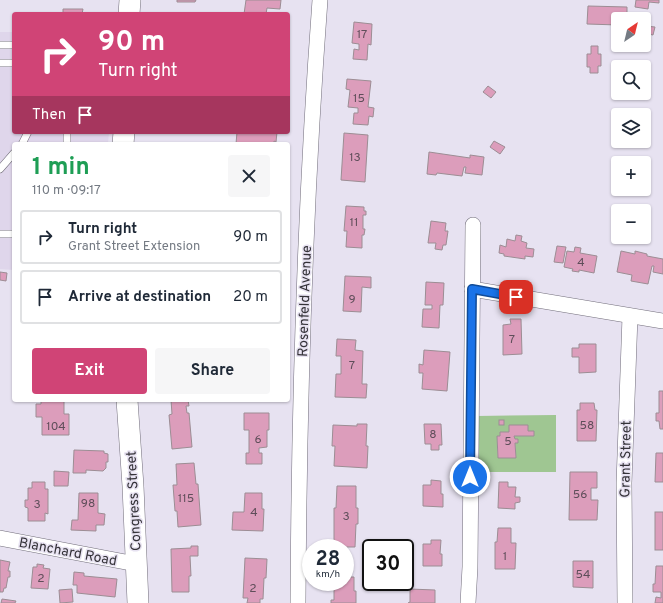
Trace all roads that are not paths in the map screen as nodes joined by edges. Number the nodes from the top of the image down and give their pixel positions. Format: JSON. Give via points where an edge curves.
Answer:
{"nodes":[{"id":1,"x":130,"y":0,"type":"edge"},
{"id":2,"x":320,"y":0,"type":"edge"},
{"id":3,"x":129,"y":12,"type":"edge"},
{"id":4,"x":0,"y":45,"type":"edge"},
{"id":5,"x":12,"y":45,"type":"edge"},
{"id":6,"x":1,"y":63,"type":"edge"},
{"id":7,"x":12,"y":63,"type":"edge"},
{"id":8,"x":12,"y":155,"type":"edge"},
{"id":9,"x":0,"y":169,"type":"edge"},
{"id":10,"x":474,"y":225,"type":"dead end"},
{"id":11,"x":0,"y":234,"type":"edge"},
{"id":12,"x":12,"y":234,"type":"edge"},
{"id":13,"x":472,"y":289,"type":"junction"},
{"id":14,"x":630,"y":316,"type":"junction"},
{"id":15,"x":663,"y":321,"type":"edge"},
{"id":16,"x":127,"y":402,"type":"edge"},
{"id":17,"x":0,"y":538,"type":"edge"},
{"id":18,"x":136,"y":564,"type":"junction"},
{"id":19,"x":138,"y":603,"type":"edge"},
{"id":20,"x":298,"y":603,"type":"edge"},
{"id":21,"x":468,"y":603,"type":"edge"},
{"id":22,"x":625,"y":603,"type":"edge"}],
"edges":[{"from":1,"to":3,"type":"main road"},
{"from":2,"to":20,"type":"street","name":"Rosenfeld Avenue","via":[[305,270]]},
{"from":4,"to":5,"type":"lane"},
{"from":6,"to":7,"type":"lane"},
{"from":8,"to":9,"type":"lane"},
{"from":10,"to":13,"type":"street"},
{"from":11,"to":12,"type":"lane"},
{"from":13,"to":14,"type":"street"},
{"from":13,"to":21,"type":"street"},
{"from":14,"to":15,"type":"street"},
{"from":14,"to":22,"type":"street","name":"Grant Street","via":[[624,484]]},
{"from":16,"to":18,"type":"main road","name":"Congress Street"},
{"from":17,"to":18,"type":"street","name":"Blanchard Road"},
{"from":18,"to":19,"type":"main road","name":"Congress Street"}]}
